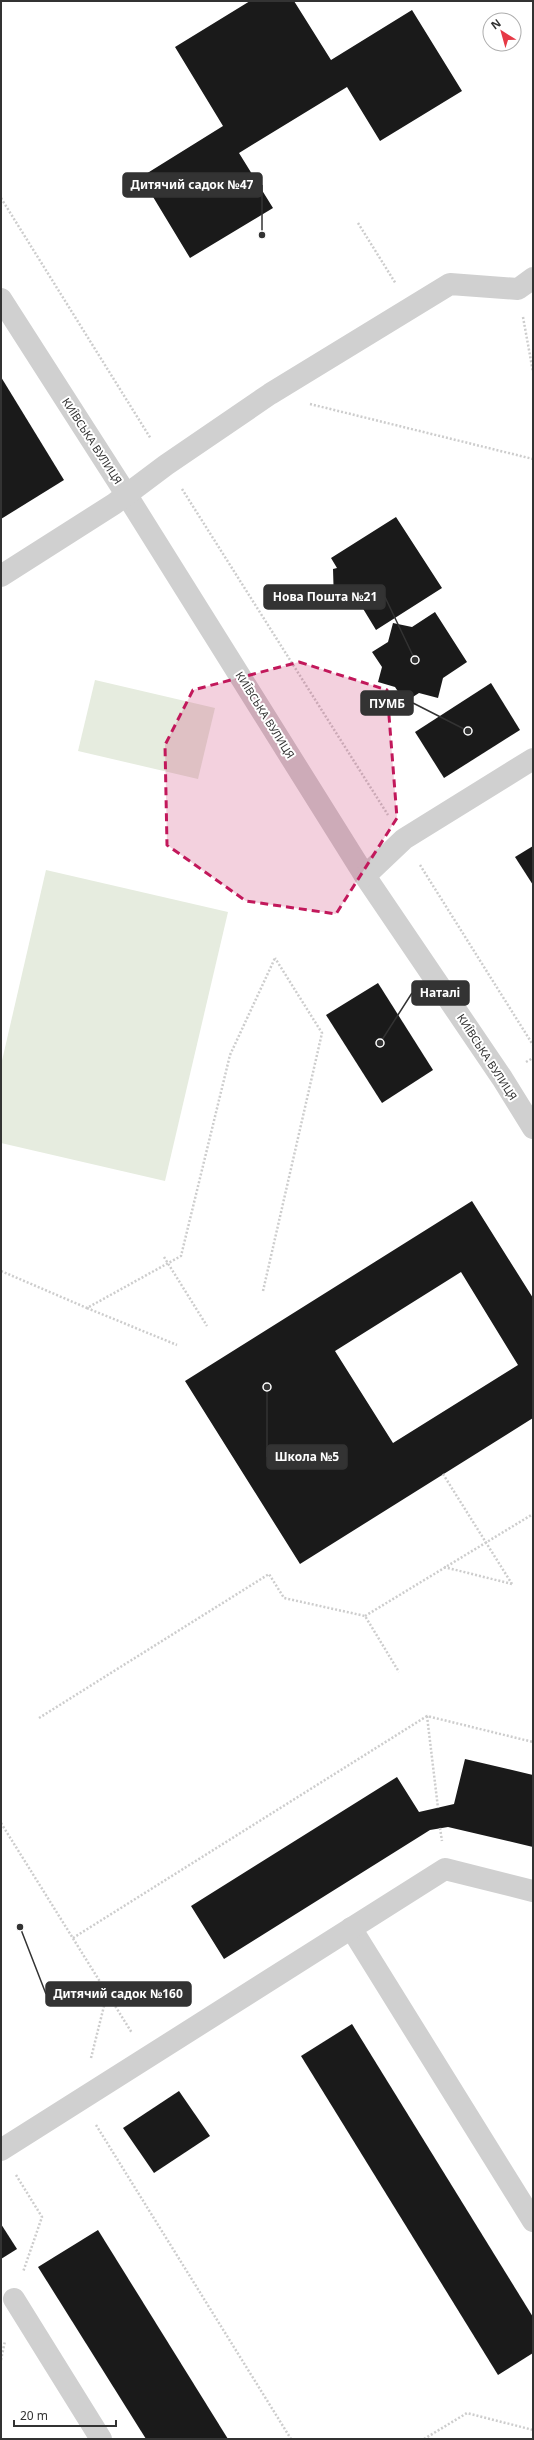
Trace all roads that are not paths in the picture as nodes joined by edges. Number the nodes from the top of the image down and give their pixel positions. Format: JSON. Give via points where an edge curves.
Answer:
{"nodes":[{"id":1,"x":526,"y":283,"type":"edge"},
{"id":2,"x":1,"y":299,"type":"edge"},
{"id":3,"x":126,"y":494,"type":"junction"},
{"id":4,"x":1,"y":576,"type":"edge"},
{"id":5,"x":533,"y":759,"type":"edge"},
{"id":6,"x":365,"y":876,"type":"junction"},
{"id":7,"x":533,"y":1128,"type":"edge"},
{"id":8,"x":533,"y":1891,"type":"edge"},
{"id":9,"x":351,"y":1928,"type":"junction"},
{"id":10,"x":1,"y":2150,"type":"edge"},
{"id":11,"x":533,"y":2221,"type":"edge"},
{"id":12,"x":14,"y":2299,"type":"road end"},
{"id":13,"x":100,"y":2439,"type":"edge"}],
"edges":[{"from":1,"to":3,"type":"street","via":[[450,284],[410,311],[270,394]]},
{"from":2,"to":3,"type":"street","name":"КИЇВСЬКА ВУЛИЦЯ"},
{"from":3,"to":4,"type":"street"},
{"from":3,"to":6,"type":"street","name":"КИЇВСЬКА ВУЛИЦЯ"},
{"from":5,"to":6,"type":"street","via":[[404,839]]},
{"from":6,"to":7,"type":"street","name":"КИЇВСЬКА ВУЛИЦЯ"},
{"from":8,"to":9,"type":"street","via":[[445,1869]]},
{"from":9,"to":10,"type":"street"},
{"from":9,"to":11,"type":"street"},
{"from":12,"to":13,"type":"street"}]}
